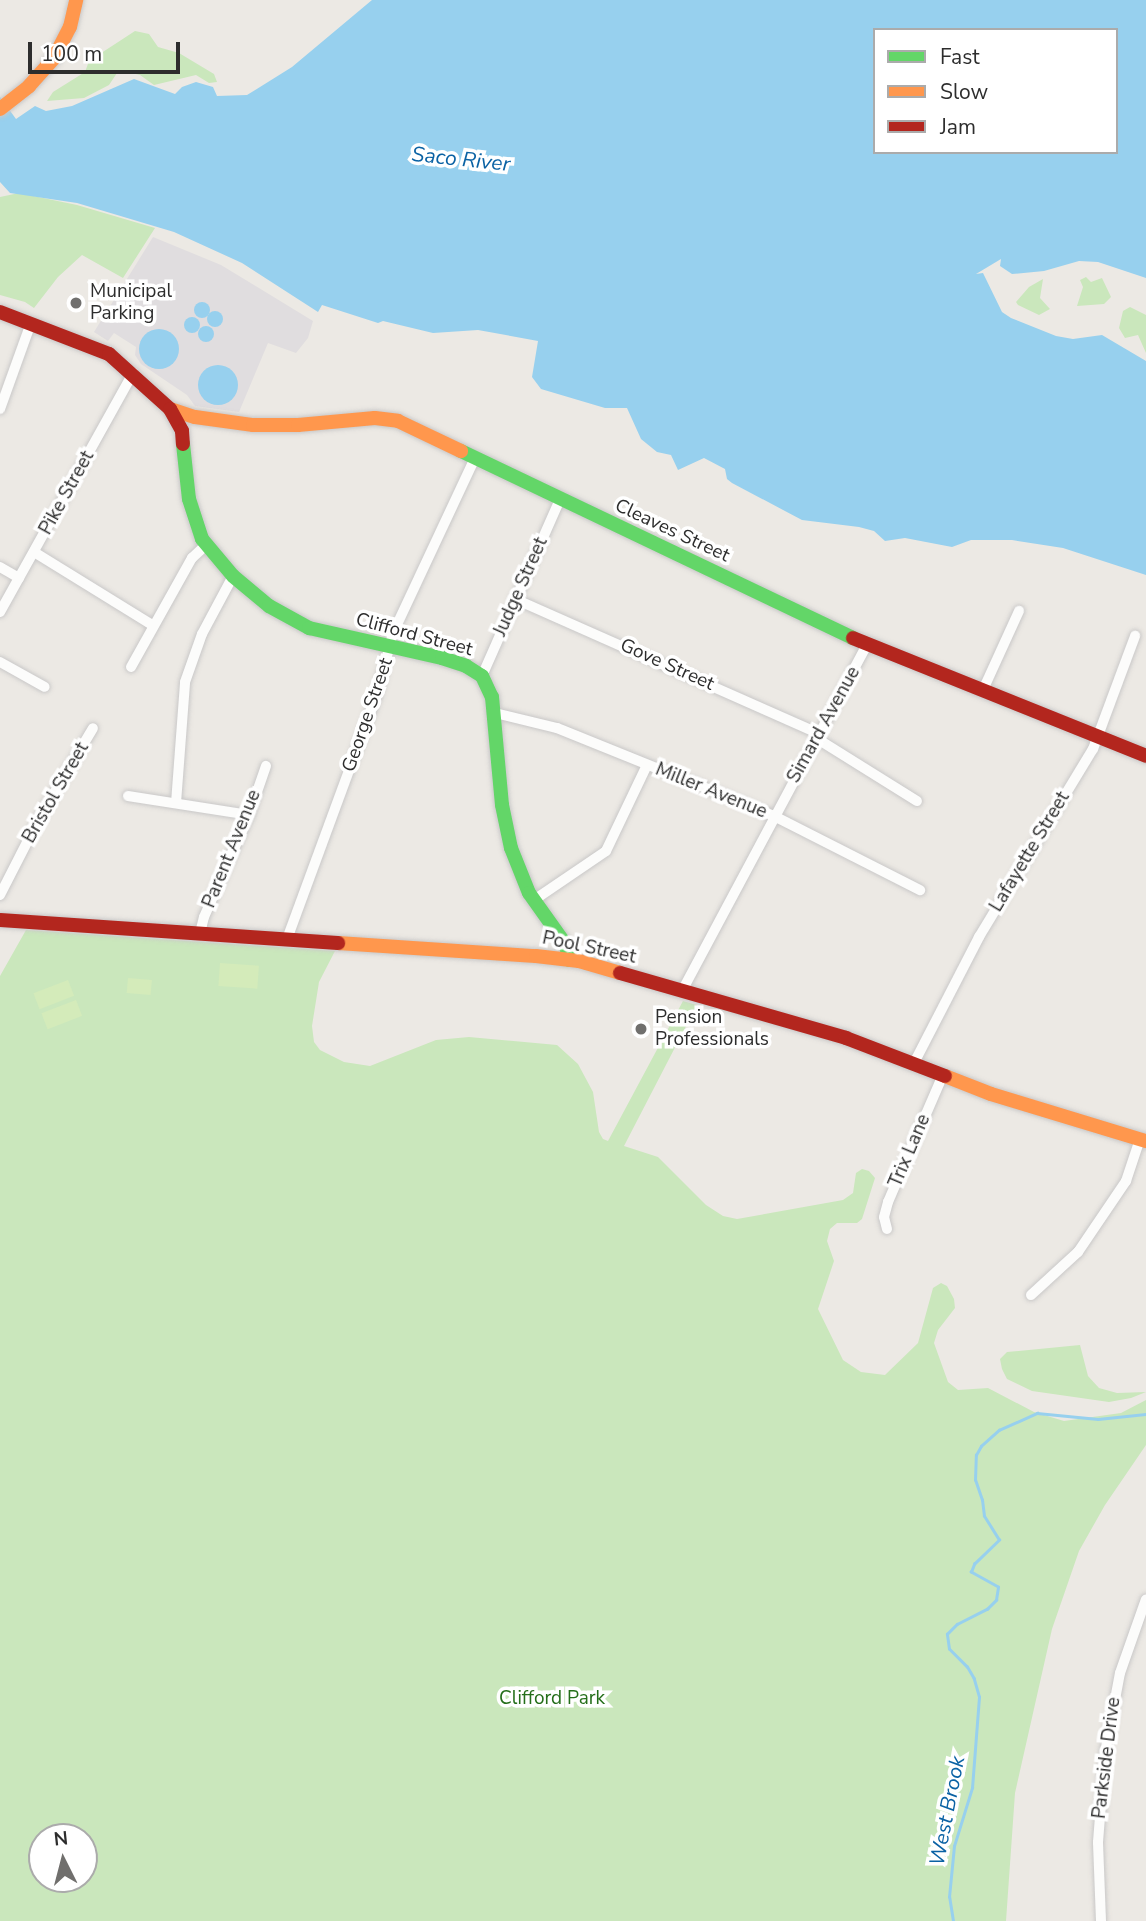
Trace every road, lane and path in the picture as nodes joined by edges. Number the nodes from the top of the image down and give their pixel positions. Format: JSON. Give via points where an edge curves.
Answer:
{"nodes":[{"id":1,"x":76,"y":0,"type":"edge"},
{"id":2,"x":0,"y":109,"type":"edge"},
{"id":3,"x":0,"y":312,"type":"edge"},
{"id":4,"x":31,"y":323,"type":"junction"},
{"id":5,"x":133,"y":373,"type":"junction"},
{"id":6,"x":0,"y":409,"type":"edge"},
{"id":7,"x":170,"y":409,"type":"junction"},
{"id":8,"x":475,"y":458,"type":"junction"},
{"id":9,"x":560,"y":499,"type":"junction"},
{"id":10,"x":205,"y":546,"type":"junction"},
{"id":11,"x":34,"y":552,"type":"junction"},
{"id":12,"x":0,"y":567,"type":"edge"},
{"id":13,"x":233,"y":576,"type":"junction"},
{"id":14,"x":19,"y":578,"type":"junction"},
{"id":15,"x":515,"y":599,"type":"junction"},
{"id":16,"x":1019,"y":611,"type":"dead end"},
{"id":17,"x":0,"y":612,"type":"edge"},
{"id":18,"x":152,"y":625,"type":"junction"},
{"id":19,"x":1135,"y":636,"type":"dead end"},
{"id":20,"x":867,"y":644,"type":"junction"},
{"id":21,"x":391,"y":645,"type":"junction"},
{"id":22,"x":0,"y":662,"type":"edge"},
{"id":23,"x":131,"y":667,"type":"dead end"},
{"id":24,"x":482,"y":676,"type":"junction"},
{"id":25,"x":46,"y":687,"type":"dead end"},
{"id":26,"x":983,"y":690,"type":"junction"},
{"id":27,"x":495,"y":713,"type":"junction"},
{"id":28,"x":93,"y":729,"type":"dead end"},
{"id":29,"x":818,"y":736,"type":"junction"},
{"id":30,"x":1096,"y":736,"type":"junction"},
{"id":31,"x":1146,"y":756,"type":"edge"},
{"id":32,"x":647,"y":765,"type":"junction"},
{"id":33,"x":266,"y":766,"type":"dead end"},
{"id":34,"x":128,"y":796,"type":"dead end"},
{"id":35,"x":917,"y":801,"type":"dead end"},
{"id":36,"x":176,"y":803,"type":"junction"},
{"id":37,"x":249,"y":815,"type":"junction"},
{"id":38,"x":774,"y":816,"type":"junction"},
{"id":39,"x":919,"y":890,"type":"dead end"},
{"id":40,"x":0,"y":895,"type":"edge"},
{"id":41,"x":534,"y":901,"type":"junction"},
{"id":42,"x":0,"y":920,"type":"edge"},
{"id":43,"x":200,"y":933,"type":"junction"},
{"id":44,"x":287,"y":939,"type":"junction"},
{"id":45,"x":569,"y":960,"type":"junction"},
{"id":46,"x":682,"y":991,"type":"junction"},
{"id":47,"x":914,"y":1063,"type":"junction"},
{"id":48,"x":943,"y":1075,"type":"junction"},
{"id":49,"x":1143,"y":1140,"type":"edge"},
{"id":50,"x":887,"y":1229,"type":"dead end"},
{"id":51,"x":1031,"y":1295,"type":"dead end"},
{"id":52,"x":1146,"y":1599,"type":"edge"},
{"id":53,"x":1101,"y":1921,"type":"edge"}],
"edges":[{"from":1,"to":2,"type":"street","via":[[62,46],[24,90]]},
{"from":3,"to":4,"type":"street"},
{"from":4,"to":5,"type":"street","via":[[100,350]]},
{"from":4,"to":6,"type":"street"},
{"from":5,"to":7,"type":"street"},
{"from":5,"to":11,"type":"street","name":"Pike Street"},
{"from":7,"to":8,"type":"street","name":"Cleaves Street","via":[[253,425],[390,418]]},
{"from":7,"to":10,"type":"street","name":"Clifford Street","via":[[182,431],[190,509]]},
{"from":8,"to":9,"type":"street","name":"Cleaves Street"},
{"from":8,"to":21,"type":"street","name":"George Street"},
{"from":9,"to":15,"type":"street","name":"Judge Street"},
{"from":9,"to":20,"type":"street","name":"Cleaves Street"},
{"from":10,"to":13,"type":"street","name":"Clifford Street"},
{"from":10,"to":18,"type":"street","via":[[192,558]]},
{"from":11,"to":14,"type":"street","name":"Pike Street"},
{"from":11,"to":18,"type":"street"},
{"from":12,"to":14,"type":"street"},
{"from":13,"to":21,"type":"street","name":"Clifford Street","via":[[302,625]]},
{"from":13,"to":36,"type":"street","via":[[202,634],[185,682]]},
{"from":14,"to":17,"type":"street","name":"Pike Street"},
{"from":15,"to":24,"type":"street","name":"Judge Street"},
{"from":15,"to":29,"type":"street","name":"Gove Street"},
{"from":16,"to":26,"type":"street"},
{"from":18,"to":23,"type":"street"},
{"from":19,"to":30,"type":"street","name":"Lafayette Street"},
{"from":20,"to":26,"type":"street","name":"Cleaves Street"},
{"from":20,"to":29,"type":"street","name":"Simard Avenue"},
{"from":21,"to":24,"type":"street","name":"Clifford Street","via":[[466,666]]},
{"from":21,"to":44,"type":"street","name":"George Street"},
{"from":22,"to":25,"type":"street"},
{"from":24,"to":27,"type":"street","name":"Clifford Street"},
{"from":26,"to":30,"type":"street","name":"Cleaves Street"},
{"from":27,"to":32,"type":"street","name":"Miller Avenue","via":[[557,728]]},
{"from":27,"to":41,"type":"street","name":"Clifford Street","via":[[504,819],[517,867]]},
{"from":28,"to":40,"type":"street","name":"Bristol Street"},
{"from":29,"to":35,"type":"street","name":"Gove Street"},
{"from":29,"to":38,"type":"street","name":"Simard Avenue"},
{"from":30,"to":31,"type":"street","name":"Cleaves Street"},
{"from":30,"to":47,"type":"street","name":"Lafayette Street","via":[[1093,749],[973,948]]},
{"from":32,"to":38,"type":"street","name":"Miller Avenue"},
{"from":32,"to":41,"type":"street","via":[[606,851]]},
{"from":33,"to":37,"type":"street","name":"Parent Avenue"},
{"from":34,"to":36,"type":"street"},
{"from":36,"to":37,"type":"street"},
{"from":37,"to":43,"type":"street","name":"Parent Avenue"},
{"from":38,"to":39,"type":"street","name":"Miller Avenue"},
{"from":38,"to":46,"type":"street","name":"Simard Avenue"},
{"from":41,"to":45,"type":"street","name":"Clifford Street","via":[[566,945]]},
{"from":42,"to":43,"type":"street","name":"Pool Street"},
{"from":43,"to":44,"type":"street","name":"Pool Street"},
{"from":44,"to":45,"type":"street","name":"Pool Street"},
{"from":45,"to":46,"type":"street","name":"Pool Street"},
{"from":46,"to":47,"type":"street","name":"Pool Street","via":[[833,1034]]},
{"from":47,"to":48,"type":"street","name":"Pool Street"},
{"from":48,"to":49,"type":"street","name":"Pool Street","via":[[1014,1102]]},
{"from":48,"to":50,"type":"street","name":"Trix Lane","via":[[888,1202]]},
{"from":49,"to":51,"type":"street","via":[[1126,1181],[1078,1252]]},
{"from":52,"to":53,"type":"street","name":"Parkside Drive","via":[[1120,1673],[1105,1753],[1098,1842]]}]}
